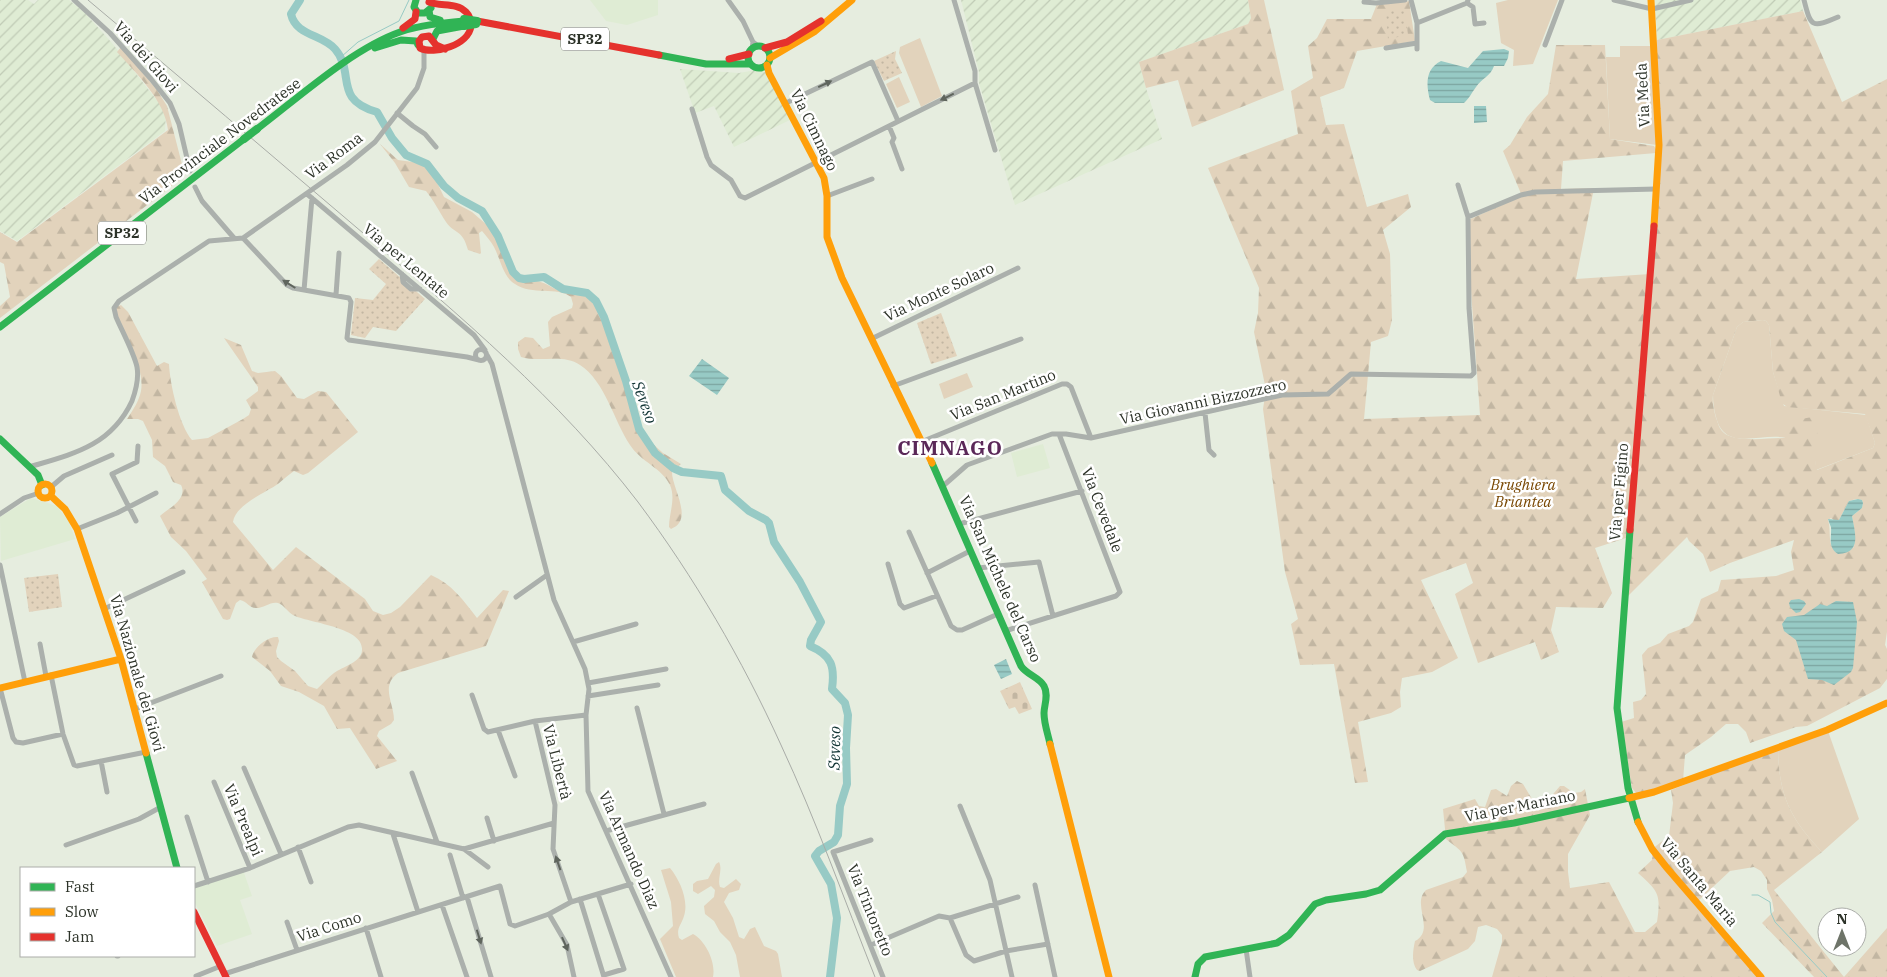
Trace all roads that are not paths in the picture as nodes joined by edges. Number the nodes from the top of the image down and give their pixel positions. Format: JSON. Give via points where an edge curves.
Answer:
{"nodes":[{"id":1,"x":74,"y":0,"type":"edge"},
{"id":2,"x":416,"y":0,"type":"edge"},
{"id":3,"x":728,"y":0,"type":"edge"},
{"id":4,"x":845,"y":0,"type":"edge"},
{"id":5,"x":852,"y":0,"type":"edge"},
{"id":6,"x":954,"y":0,"type":"edge"},
{"id":7,"x":1405,"y":0,"type":"edge"},
{"id":8,"x":1411,"y":0,"type":"edge"},
{"id":9,"x":1562,"y":0,"type":"edge"},
{"id":10,"x":1614,"y":0,"type":"edge"},
{"id":11,"x":1652,"y":0,"type":"edge"},
{"id":12,"x":1691,"y":0,"type":"edge"},
{"id":13,"x":1804,"y":0,"type":"edge"},
{"id":14,"x":1364,"y":2,"type":"dead end"},
{"id":15,"x":1467,"y":2,"type":"edge"},
{"id":16,"x":429,"y":4,"type":"edge"},
{"id":17,"x":1652,"y":9,"type":"junction"},
{"id":18,"x":416,"y":12,"type":"junction"},
{"id":19,"x":1838,"y":17,"type":"dead end"},
{"id":20,"x":464,"y":22,"type":"junction"},
{"id":21,"x":1417,"y":23,"type":"junction"},
{"id":22,"x":1484,"y":23,"type":"dead end"},
{"id":23,"x":388,"y":37,"type":"junction"},
{"id":24,"x":433,"y":43,"type":"junction"},
{"id":25,"x":1545,"y":45,"type":"dead end"},
{"id":26,"x":375,"y":48,"type":"junction"},
{"id":27,"x":421,"y":48,"type":"junction"},
{"id":28,"x":755,"y":48,"type":"junction"},
{"id":29,"x":1386,"y":48,"type":"dead end"},
{"id":30,"x":661,"y":54,"type":"junction"},
{"id":31,"x":348,"y":62,"type":"junction"},
{"id":32,"x":750,"y":64,"type":"junction"},
{"id":33,"x":767,"y":66,"type":"junction"},
{"id":34,"x":975,"y":83,"type":"junction"},
{"id":35,"x":786,"y":103,"type":"junction"},
{"id":36,"x":692,"y":109,"type":"dead end"},
{"id":37,"x":397,"y":113,"type":"junction"},
{"id":38,"x":898,"y":121,"type":"junction"},
{"id":39,"x":889,"y":126,"type":"junction"},
{"id":40,"x":436,"y":147,"type":"dead end"},
{"id":41,"x":995,"y":150,"type":"dead end"},
{"id":42,"x":816,"y":161,"type":"junction"},
{"id":43,"x":902,"y":169,"type":"dead end"},
{"id":44,"x":190,"y":171,"type":"dead end"},
{"id":45,"x":872,"y":179,"type":"dead end"},
{"id":46,"x":1458,"y":185,"type":"dead end"},
{"id":47,"x":195,"y":187,"type":"dead end"},
{"id":48,"x":1656,"y":189,"type":"junction"},
{"id":49,"x":306,"y":194,"type":"junction"},
{"id":50,"x":827,"y":196,"type":"junction"},
{"id":51,"x":312,"y":198,"type":"junction"},
{"id":52,"x":1468,"y":217,"type":"junction"},
{"id":53,"x":234,"y":238,"type":"junction"},
{"id":54,"x":243,"y":238,"type":"junction"},
{"id":55,"x":340,"y":253,"type":"dead end"},
{"id":56,"x":1018,"y":268,"type":"dead end"},
{"id":57,"x":846,"y":288,"type":"joint"},
{"id":58,"x":304,"y":290,"type":"junction"},
{"id":59,"x":336,"y":295,"type":"junction"},
{"id":60,"x":0,"y":327,"type":"edge"},
{"id":61,"x":871,"y":339,"type":"junction"},
{"id":62,"x":1021,"y":339,"type":"dead end"},
{"id":63,"x":477,"y":341,"type":"junction"},
{"id":64,"x":477,"y":353,"type":"junction"},
{"id":65,"x":486,"y":353,"type":"junction"},
{"id":66,"x":467,"y":357,"type":"junction"},
{"id":67,"x":481,"y":361,"type":"junction"},
{"id":68,"x":492,"y":364,"type":"junction"},
{"id":69,"x":893,"y":386,"type":"junction"},
{"id":70,"x":502,"y":401,"type":"joint"},
{"id":71,"x":1205,"y":413,"type":"junction"},
{"id":72,"x":1059,"y":434,"type":"junction"},
{"id":73,"x":1091,"y":438,"type":"junction"},
{"id":74,"x":0,"y":439,"type":"edge"},
{"id":75,"x":920,"y":442,"type":"junction"},
{"id":76,"x":138,"y":446,"type":"dead end"},
{"id":77,"x":112,"y":455,"type":"dead end"},
{"id":78,"x":1214,"y":455,"type":"dead end"},
{"id":79,"x":29,"y":467,"type":"junction"},
{"id":80,"x":42,"y":485,"type":"junction"},
{"id":81,"x":943,"y":486,"type":"junction"},
{"id":82,"x":51,"y":487,"type":"junction"},
{"id":83,"x":1082,"y":491,"type":"junction"},
{"id":84,"x":39,"y":493,"type":"junction"},
{"id":85,"x":156,"y":493,"type":"dead end"},
{"id":86,"x":51,"y":496,"type":"junction"},
{"id":87,"x":130,"y":507,"type":"junction"},
{"id":88,"x":0,"y":514,"type":"edge"},
{"id":89,"x":136,"y":521,"type":"dead end"},
{"id":90,"x":959,"y":524,"type":"junction"},
{"id":91,"x":78,"y":529,"type":"junction"},
{"id":92,"x":909,"y":532,"type":"dead end"},
{"id":93,"x":970,"y":551,"type":"junction"},
{"id":94,"x":888,"y":564,"type":"dead end"},
{"id":95,"x":0,"y":565,"type":"edge"},
{"id":96,"x":978,"y":568,"type":"junction"},
{"id":97,"x":183,"y":572,"type":"dead end"},
{"id":98,"x":927,"y":573,"type":"junction"},
{"id":99,"x":547,"y":575,"type":"junction"},
{"id":100,"x":936,"y":596,"type":"junction"},
{"id":101,"x":516,"y":598,"type":"dead end"},
{"id":102,"x":104,"y":609,"type":"junction"},
{"id":103,"x":998,"y":614,"type":"junction"},
{"id":104,"x":1053,"y":616,"type":"junction"},
{"id":105,"x":636,"y":624,"type":"dead end"},
{"id":106,"x":1005,"y":631,"type":"junction"},
{"id":107,"x":573,"y":642,"type":"junction"},
{"id":108,"x":40,"y":644,"type":"dead end"},
{"id":109,"x":121,"y":659,"type":"junction"},
{"id":110,"x":666,"y":669,"type":"dead end"},
{"id":111,"x":48,"y":676,"type":"junction"},
{"id":112,"x":222,"y":676,"type":"dead end"},
{"id":113,"x":25,"y":682,"type":"junction"},
{"id":114,"x":588,"y":683,"type":"junction"},
{"id":115,"x":658,"y":685,"type":"dead end"},
{"id":116,"x":0,"y":688,"type":"edge"},
{"id":117,"x":472,"y":695,"type":"dead end"},
{"id":118,"x":588,"y":696,"type":"junction"},
{"id":119,"x":1887,"y":703,"type":"edge"},
{"id":120,"x":637,"y":708,"type":"dead end"},
{"id":121,"x":135,"y":709,"type":"junction"},
{"id":122,"x":586,"y":715,"type":"junction"},
{"id":123,"x":535,"y":721,"type":"junction"},
{"id":124,"x":498,"y":730,"type":"junction"},
{"id":125,"x":63,"y":734,"type":"junction"},
{"id":126,"x":146,"y":752,"type":"junction"},
{"id":127,"x":101,"y":761,"type":"junction"},
{"id":128,"x":244,"y":768,"type":"dead end"},
{"id":129,"x":412,"y":773,"type":"dead end"},
{"id":130,"x":515,"y":776,"type":"dead end"},
{"id":131,"x":214,"y":782,"type":"dead end"},
{"id":132,"x":108,"y":792,"type":"dead end"},
{"id":133,"x":1630,"y":798,"type":"junction"},
{"id":134,"x":704,"y":804,"type":"dead end"},
{"id":135,"x":960,"y":806,"type":"dead end"},
{"id":136,"x":161,"y":808,"type":"junction"},
{"id":137,"x":664,"y":814,"type":"junction"},
{"id":138,"x":187,"y":817,"type":"dead end"},
{"id":139,"x":486,"y":818,"type":"dead end"},
{"id":140,"x":554,"y":822,"type":"junction"},
{"id":141,"x":606,"y":831,"type":"junction"},
{"id":142,"x":393,"y":834,"type":"junction"},
{"id":143,"x":494,"y":840,"type":"junction"},
{"id":144,"x":872,"y":840,"type":"dead end"},
{"id":145,"x":436,"y":842,"type":"junction"},
{"id":146,"x":66,"y":845,"type":"dead end"},
{"id":147,"x":298,"y":847,"type":"junction"},
{"id":148,"x":464,"y":850,"type":"junction"},
{"id":149,"x":281,"y":854,"type":"junction"},
{"id":150,"x":450,"y":855,"type":"dead end"},
{"id":151,"x":177,"y":867,"type":"edge"},
{"id":152,"x":488,"y":867,"type":"dead end"},
{"id":153,"x":250,"y":868,"type":"junction"},
{"id":154,"x":208,"y":882,"type":"junction"},
{"id":155,"x":311,"y":882,"type":"dead end"},
{"id":156,"x":631,"y":884,"type":"junction"},
{"id":157,"x":1035,"y":885,"type":"dead end"},
{"id":158,"x":195,"y":886,"type":"edge"},
{"id":159,"x":598,"y":894,"type":"junction"},
{"id":160,"x":465,"y":897,"type":"junction"},
{"id":161,"x":1018,"y":897,"type":"dead end"},
{"id":162,"x":580,"y":900,"type":"junction"},
{"id":163,"x":571,"y":902,"type":"junction"},
{"id":164,"x":996,"y":903,"type":"junction"},
{"id":165,"x":442,"y":905,"type":"junction"},
{"id":166,"x":418,"y":912,"type":"junction"},
{"id":167,"x":550,"y":914,"type":"junction"},
{"id":168,"x":950,"y":918,"type":"junction"},
{"id":169,"x":286,"y":922,"type":"dead end"},
{"id":170,"x":197,"y":924,"type":"edge"},
{"id":171,"x":366,"y":928,"type":"junction"},
{"id":172,"x":871,"y":944,"type":"junction"},
{"id":173,"x":1048,"y":944,"type":"junction"},
{"id":174,"x":1246,"y":949,"type":"junction"},
{"id":175,"x":297,"y":950,"type":"junction"},
{"id":176,"x":1006,"y":951,"type":"junction"},
{"id":177,"x":224,"y":972,"type":"edge"},
{"id":178,"x":196,"y":976,"type":"edge"},
{"id":179,"x":604,"y":976,"type":"edge"},
{"id":180,"x":381,"y":977,"type":"edge"},
{"id":181,"x":467,"y":977,"type":"edge"},
{"id":182,"x":492,"y":977,"type":"edge"},
{"id":183,"x":574,"y":977,"type":"edge"},
{"id":184,"x":671,"y":977,"type":"edge"},
{"id":185,"x":883,"y":977,"type":"edge"},
{"id":186,"x":1012,"y":977,"type":"edge"},
{"id":187,"x":1055,"y":977,"type":"edge"},
{"id":188,"x":1109,"y":977,"type":"edge"},
{"id":189,"x":1195,"y":977,"type":"edge"},
{"id":190,"x":1250,"y":977,"type":"edge"},
{"id":191,"x":1760,"y":977,"type":"edge"}],
"edges":[{"from":1,"to":44,"type":"street","name":"Via dei Giovi","via":[[110,33],[170,103],[179,124]]},
{"from":2,"to":18,"type":"street"},
{"from":3,"to":28,"type":"street","via":[[743,21]]},
{"from":4,"to":28,"type":"street","name":"Via Provinciale Novedratese","number":"SP32","via":[[807,31],[782,44]]},
{"from":5,"to":33,"type":"street"},
{"from":6,"to":34,"type":"street"},
{"from":7,"to":14,"type":"street"},
{"from":8,"to":21,"type":"street"},
{"from":9,"to":25,"type":"street"},
{"from":10,"to":17,"type":"street"},
{"from":11,"to":17,"type":"street","name":"Via Meda"},
{"from":12,"to":17,"type":"street"},
{"from":13,"to":19,"type":"street","via":[[1816,25]]},
{"from":15,"to":21,"type":"street"},
{"from":15,"to":22,"type":"street","via":[[1473,7],[1475,24]]},
{"from":16,"to":18,"type":"street","via":[[423,14]]},
{"from":16,"to":20,"type":"street","via":[[428,15],[434,19]]},
{"from":16,"to":24,"type":"street","via":[[456,6],[471,17],[472,28],[459,43],[445,49]]},
{"from":17,"to":48,"type":"street","name":"Via Meda","via":[[1660,145]]},
{"from":18,"to":23,"type":"street","via":[[410,24]]},
{"from":20,"to":23,"type":"street","name":"Via Provinciale Novedratese","number":"SP32","via":[[426,25]]},
{"from":20,"to":24,"type":"street","via":[[437,31]]},
{"from":20,"to":26,"type":"street","name":"Via Provinciale Novedratese","number":"SP32","via":[[423,30]]},
{"from":20,"to":30,"type":"street","name":"Via Provinciale Novedratese","number":"SP32","bridge":true,"via":[[509,26]]},
{"from":21,"to":29,"type":"street","via":[[1417,46]]},
{"from":23,"to":31,"type":"street","name":"Via Provinciale Novedratese","number":"SP32"},
{"from":24,"to":27,"type":"street","via":[[428,51]]},
{"from":24,"to":27,"type":"street","via":[[429,36],[423,36],[419,39]]},
{"from":26,"to":27,"type":"street","via":[[407,39],[416,41]]},
{"from":26,"to":31,"type":"street","name":"Via Provinciale Novedratese","number":"SP32"},
{"from":27,"to":37,"type":"street","name":"Via Roma","via":[[424,68],[417,88]]},
{"from":28,"to":30,"type":"street","name":"Via Provinciale Novedratese","number":"SP32","via":[[736,58],[710,60]]},
{"from":28,"to":32,"type":"street"},
{"from":28,"to":33,"type":"street","name":"Via Cimnago","via":[[769,53]]},
{"from":30,"to":32,"type":"street","name":"Via Provinciale Novedratese","number":"SP32","via":[[706,64]]},
{"from":31,"to":60,"type":"street","name":"Via Provinciale Novedratese","number":"SP32","bridge":true},
{"from":32,"to":33,"type":"street","name":"Via Provinciale Novedratese","via":[[756,68]]},
{"from":33,"to":35,"type":"street","name":"Via Cimnago"},
{"from":34,"to":38,"type":"street","one_way":true},
{"from":34,"to":41,"type":"street"},
{"from":35,"to":38,"type":"street","one_way":true,"via":[[872,62]]},
{"from":35,"to":42,"type":"street","name":"Via Cimnago"},
{"from":36,"to":42,"type":"street","via":[[707,157],[732,180],[740,196],[745,198]]},
{"from":37,"to":40,"type":"street","via":[[425,134]]},
{"from":37,"to":49,"type":"street","name":"Via Roma","via":[[376,142]]},
{"from":38,"to":39,"type":"street"},
{"from":39,"to":42,"type":"street"},
{"from":39,"to":43,"type":"street"},
{"from":42,"to":50,"type":"street","name":"Via Cimnago","via":[[824,178]]},
{"from":45,"to":50,"type":"street"},
{"from":46,"to":52,"type":"street"},
{"from":47,"to":53,"type":"street","via":[[202,201]]},
{"from":48,"to":52,"type":"street","via":[[1535,192]]},
{"from":48,"to":133,"type":"street","name":"Via per Figino","via":[[1617,691]]},
{"from":49,"to":51,"type":"street","name":"Via per Lentate"},
{"from":49,"to":54,"type":"street","name":"Via Roma"},
{"from":50,"to":57,"type":"street","name":"Via Cimnago","via":[[827,237]]},
{"from":51,"to":58,"type":"street"},
{"from":51,"to":63,"type":"street","name":"Via per Lentate","via":[[474,335]]},
{"from":52,"to":71,"type":"street","name":"Via Giovanni Bizzozzero","via":[[1474,373],[1471,376],[1351,374],[1328,394],[1282,395]]},
{"from":53,"to":54,"type":"street"},
{"from":53,"to":79,"type":"street","via":[[209,241],[119,301],[114,308],[116,317],[137,366],[129,407],[112,431],[101,440],[72,454]]},
{"from":58,"to":54,"type":"street","one_way":true,"via":[[287,285]]},
{"from":55,"to":59,"type":"street"},
{"from":56,"to":61,"type":"street","name":"Via Monte Solaro"},
{"from":57,"to":61,"type":"street","name":"Via San Michele del Carso"},
{"from":58,"to":59,"type":"street"},
{"from":59,"to":66,"type":"street","via":[[349,298],[351,302],[349,340]]},
{"from":61,"to":69,"type":"street","name":"Via San Michele del Carso"},
{"from":62,"to":69,"type":"street"},
{"from":63,"to":64,"type":"street"},
{"from":63,"to":65,"type":"street","name":"Via per Lentate"},
{"from":64,"to":65,"type":"street"},
{"from":64,"to":66,"type":"street"},
{"from":64,"to":67,"type":"street"},
{"from":65,"to":67,"type":"street"},
{"from":65,"to":68,"type":"street","name":"Via per Lentate"},
{"from":66,"to":67,"type":"street"},
{"from":67,"to":68,"type":"street"},
{"from":68,"to":70,"type":"street","name":"Via per Lentate"},
{"from":69,"to":75,"type":"street","name":"Via San Michele del Carso"},
{"from":70,"to":99,"type":"street","name":"Via Armando Diaz"},
{"from":71,"to":73,"type":"street","name":"Via Giovanni Bizzozzero"},
{"from":71,"to":78,"type":"street","via":[[1209,450]]},
{"from":72,"to":73,"type":"street","name":"Via Giovanni Bizzozzero"},
{"from":72,"to":81,"type":"street","name":"Via Giovanni Bizzozzero","via":[[1044,436],[967,465]]},
{"from":72,"to":83,"type":"street","name":"Via Cevedale"},
{"from":73,"to":75,"type":"street","name":"Via San Martino","via":[[1071,387],[1062,384]]},
{"from":74,"to":79,"type":"street"},
{"from":75,"to":81,"type":"street","name":"Via San Michele del Carso"},
{"from":76,"to":87,"type":"street","via":[[137,462],[112,474]]},
{"from":77,"to":82,"type":"street","via":[[64,476]]},
{"from":79,"to":80,"type":"street","via":[[38,475]]},
{"from":80,"to":82,"type":"street"},
{"from":80,"to":84,"type":"street"},
{"from":81,"to":90,"type":"street","name":"Via San Michele del Carso"},
{"from":82,"to":86,"type":"street"},
{"from":83,"to":90,"type":"street"},
{"from":83,"to":104,"type":"street","name":"Via Cevedale","via":[[1120,589],[1119,594]]},
{"from":84,"to":86,"type":"street","via":[[44,498]]},
{"from":84,"to":88,"type":"street","via":[[24,498]]},
{"from":85,"to":87,"type":"street"},
{"from":86,"to":91,"type":"street","name":"Via Nazionale dei Giovi","via":[[65,509]]},
{"from":87,"to":89,"type":"street"},
{"from":87,"to":91,"type":"street"},
{"from":90,"to":93,"type":"street","name":"Via San Michele del Carso"},
{"from":91,"to":102,"type":"street","name":"Via Nazionale dei Giovi"},
{"from":92,"to":98,"type":"street"},
{"from":93,"to":96,"type":"street","name":"Via San Michele del Carso"},
{"from":93,"to":98,"type":"street"},
{"from":94,"to":100,"type":"street","via":[[904,608]]},
{"from":95,"to":113,"type":"street"},
{"from":96,"to":103,"type":"street","name":"Via San Michele del Carso"},
{"from":96,"to":104,"type":"street","via":[[1038,562]]},
{"from":97,"to":102,"type":"street"},
{"from":98,"to":100,"type":"street"},
{"from":99,"to":101,"type":"street"},
{"from":99,"to":107,"type":"street","name":"Via Armando Diaz","via":[[554,600]]},
{"from":100,"to":103,"type":"street","via":[[946,618],[957,630]]},
{"from":102,"to":109,"type":"street","name":"Via Nazionale dei Giovi"},
{"from":103,"to":106,"type":"street","name":"Via San Michele del Carso"},
{"from":104,"to":106,"type":"street"},
{"from":105,"to":107,"type":"street"},
{"from":106,"to":188,"type":"street","name":"Via San Michele del Carso","via":[[1023,670],[1046,689],[1046,728]]},
{"from":107,"to":114,"type":"street","name":"Via Armando Diaz"},
{"from":108,"to":111,"type":"street"},
{"from":109,"to":111,"type":"street"},
{"from":109,"to":121,"type":"street","name":"Via Nazionale dei Giovi"},
{"from":110,"to":114,"type":"street"},
{"from":111,"to":113,"type":"street"},
{"from":111,"to":125,"type":"street"},
{"from":112,"to":121,"type":"street"},
{"from":113,"to":116,"type":"street"},
{"from":114,"to":118,"type":"street","name":"Via Armando Diaz"},
{"from":115,"to":118,"type":"street"},
{"from":116,"to":125,"type":"street","via":[[16,742]]},
{"from":117,"to":124,"type":"street","via":[[484,729],[488,732]]},
{"from":118,"to":122,"type":"street","name":"Via Armando Diaz"},
{"from":119,"to":133,"type":"street","name":"Via per Mariano","via":[[1827,730]]},
{"from":120,"to":137,"type":"street"},
{"from":121,"to":126,"type":"street","name":"Via Nazionale dei Giovi"},
{"from":122,"to":123,"type":"street"},
{"from":122,"to":141,"type":"street","name":"Via Armando Diaz","via":[[588,790]]},
{"from":123,"to":124,"type":"street","name":"Via Libertà"},
{"from":123,"to":140,"type":"street","name":"Via Libertà","via":[[555,805]]},
{"from":124,"to":130,"type":"street"},
{"from":125,"to":127,"type":"street","via":[[72,763],[77,766]]},
{"from":126,"to":127,"type":"street"},
{"from":126,"to":136,"type":"street","name":"Via Nazionale dei Giovi"},
{"from":127,"to":132,"type":"street"},
{"from":128,"to":149,"type":"street"},
{"from":129,"to":145,"type":"street"},
{"from":131,"to":153,"type":"street","name":"Via Prealpi"},
{"from":133,"to":174,"type":"street","name":"Via per Mariano","via":[[1445,834],[1385,887],[1366,894],[1321,901],[1284,940]]},
{"from":133,"to":191,"type":"street","name":"Via Santa Maria","via":[[1652,849]]},
{"from":134,"to":137,"type":"street"},
{"from":135,"to":164,"type":"street"},
{"from":136,"to":146,"type":"street"},
{"from":136,"to":151,"type":"street","name":"Via Nazionale dei Giovi"},
{"from":137,"to":141,"type":"street"},
{"from":138,"to":154,"type":"street"},
{"from":139,"to":143,"type":"street"},
{"from":140,"to":143,"type":"street"},
{"from":163,"to":140,"type":"street","name":"Via Libertà","one_way":true,"via":[[554,849]]},
{"from":141,"to":156,"type":"street","name":"Via Armando Diaz"},
{"from":142,"to":145,"type":"street"},
{"from":142,"to":147,"type":"street","via":[[359,825]]},
{"from":142,"to":166,"type":"street"},
{"from":143,"to":148,"type":"street"},
{"from":144,"to":172,"type":"street","name":"Via Tintoretto","via":[[832,852]]},
{"from":145,"to":148,"type":"street"},
{"from":147,"to":149,"type":"street"},
{"from":147,"to":155,"type":"street"},
{"from":148,"to":152,"type":"street"},
{"from":149,"to":153,"type":"street"},
{"from":150,"to":160,"type":"street"},
{"from":153,"to":154,"type":"street"},
{"from":154,"to":158,"type":"street"},
{"from":156,"to":159,"type":"street"},
{"from":156,"to":184,"type":"street","name":"Via Armando Diaz"},
{"from":157,"to":173,"type":"street"},
{"from":159,"to":162,"type":"street"},
{"from":159,"to":179,"type":"street","via":[[624,969]]},
{"from":160,"to":165,"type":"street","name":"Via Como"},
{"from":160,"to":167,"type":"street","name":"Via Como","via":[[500,886],[512,926]]},
{"from":160,"to":182,"type":"street","one_way":true},
{"from":161,"to":164,"type":"street"},
{"from":162,"to":163,"type":"street"},
{"from":162,"to":179,"type":"street"},
{"from":163,"to":167,"type":"street"},
{"from":164,"to":168,"type":"street"},
{"from":164,"to":176,"type":"street"},
{"from":165,"to":166,"type":"street","name":"Via Como"},
{"from":165,"to":181,"type":"street"},
{"from":166,"to":171,"type":"street","name":"Via Como"},
{"from":167,"to":183,"type":"street","one_way":true,"via":[[567,945]]},
{"from":168,"to":172,"type":"street","via":[[939,916]]},
{"from":168,"to":176,"type":"street","via":[[963,949],[974,961]]},
{"from":169,"to":175,"type":"street"},
{"from":170,"to":177,"type":"street"},
{"from":171,"to":175,"type":"street","name":"Via Como"},
{"from":171,"to":180,"type":"street"},
{"from":172,"to":185,"type":"street","name":"Via Tintoretto"},
{"from":173,"to":176,"type":"street"},
{"from":173,"to":187,"type":"street"},
{"from":174,"to":189,"type":"street","name":"Via per Mariano","via":[[1205,957],[1198,964]]},
{"from":174,"to":190,"type":"street"},
{"from":175,"to":177,"type":"street","name":"Via Como"},
{"from":176,"to":186,"type":"street"},
{"from":177,"to":178,"type":"street","name":"Via Como"}]}
